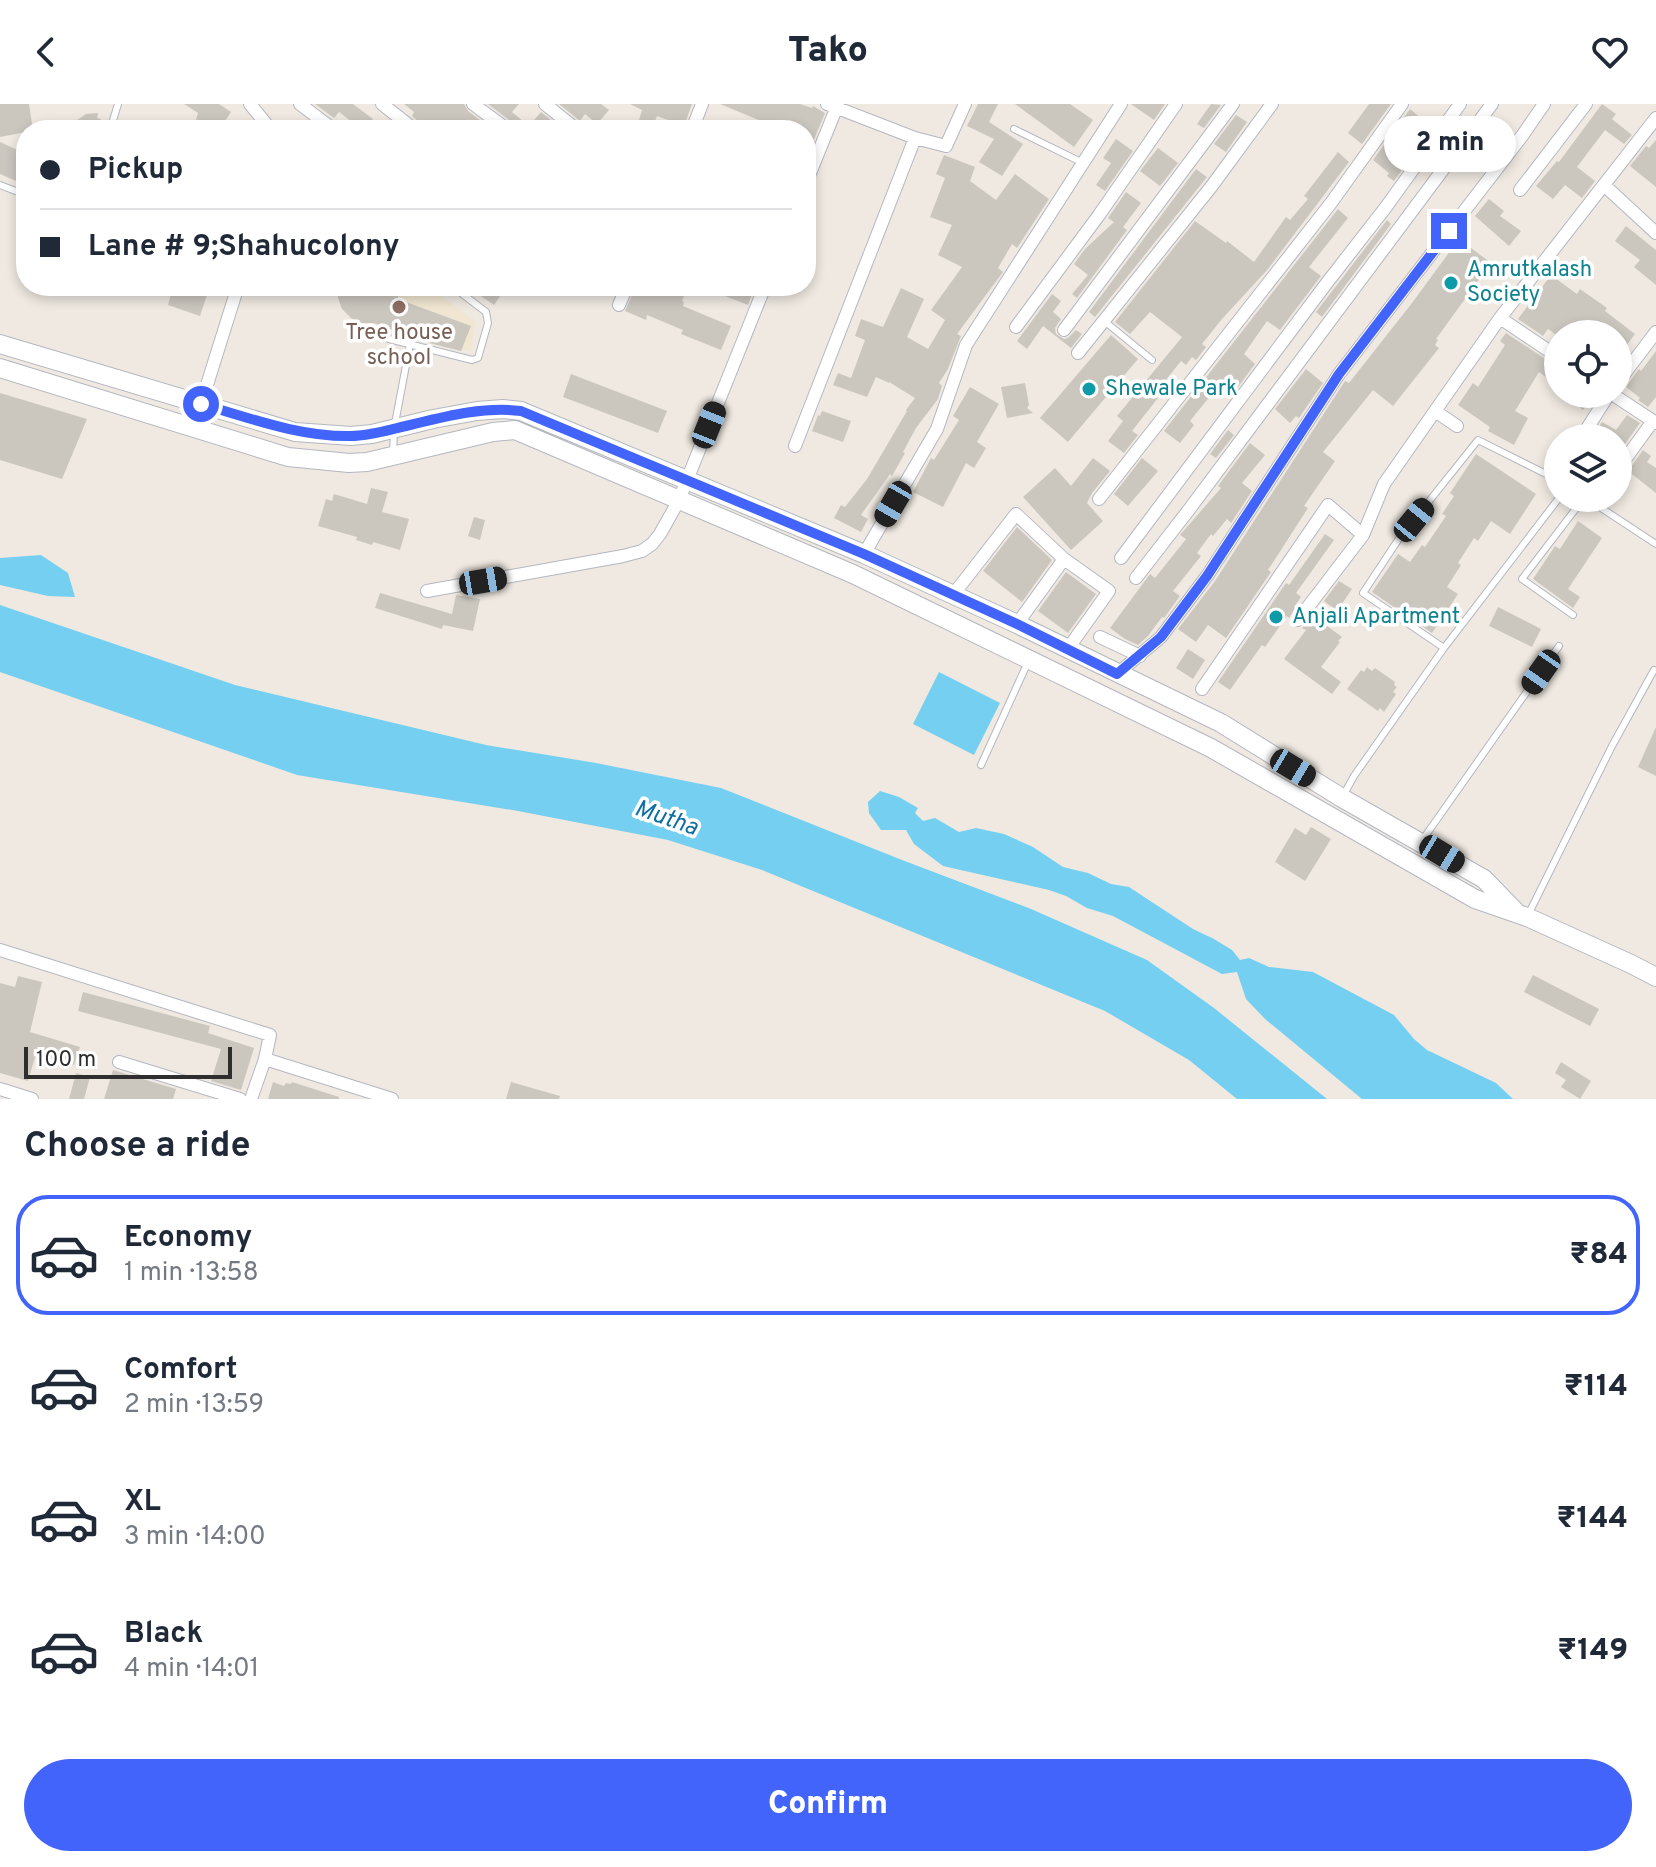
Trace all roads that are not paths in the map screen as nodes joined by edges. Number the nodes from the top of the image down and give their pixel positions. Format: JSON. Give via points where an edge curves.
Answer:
{"nodes":[{"id":1,"x":250,"y":104,"type":"edge"},
{"id":2,"x":300,"y":104,"type":"edge"},
{"id":3,"x":382,"y":104,"type":"edge"},
{"id":4,"x":473,"y":104,"type":"edge"},
{"id":5,"x":545,"y":104,"type":"edge"},
{"id":6,"x":965,"y":104,"type":"edge"},
{"id":7,"x":1121,"y":104,"type":"edge"},
{"id":8,"x":1176,"y":104,"type":"edge"},
{"id":9,"x":1233,"y":104,"type":"edge"},
{"id":10,"x":1272,"y":104,"type":"edge"},
{"id":11,"x":1402,"y":104,"type":"edge"},
{"id":12,"x":1460,"y":104,"type":"edge"},
{"id":13,"x":1492,"y":104,"type":"edge"},
{"id":14,"x":1544,"y":104,"type":"edge"},
{"id":15,"x":1586,"y":104,"type":"edge"},
{"id":16,"x":834,"y":105,"type":"edge"},
{"id":17,"x":1656,"y":118,"type":"edge"},
{"id":18,"x":263,"y":120,"type":"edge"},
{"id":19,"x":321,"y":120,"type":"edge"},
{"id":20,"x":402,"y":120,"type":"edge"},
{"id":21,"x":495,"y":120,"type":"edge"},
{"id":22,"x":565,"y":120,"type":"edge"},
{"id":23,"x":1014,"y":129,"type":"dead end"},
{"id":24,"x":915,"y":138,"type":"junction"},
{"id":25,"x":816,"y":155,"type":"edge"},
{"id":26,"x":1084,"y":163,"type":"junction"},
{"id":27,"x":1604,"y":185,"type":"junction"},
{"id":28,"x":1520,"y":190,"type":"dead end"},
{"id":29,"x":1656,"y":233,"type":"edge"},
{"id":30,"x":235,"y":296,"type":"edge"},
{"id":31,"x":465,"y":296,"type":"edge"},
{"id":32,"x":623,"y":296,"type":"edge"},
{"id":33,"x":761,"y":296,"type":"edge"},
{"id":34,"x":619,"y":305,"type":"dead end"},
{"id":35,"x":1500,"y":318,"type":"junction"},
{"id":36,"x":1103,"y":320,"type":"junction"},
{"id":37,"x":1016,"y":327,"type":"dead end"},
{"id":38,"x":1064,"y":330,"type":"dead end"},
{"id":39,"x":1656,"y":332,"type":"edge"},
{"id":40,"x":389,"y":339,"type":"dead end"},
{"id":41,"x":0,"y":344,"type":"edge"},
{"id":42,"x":410,"y":344,"type":"junction"},
{"id":43,"x":1544,"y":348,"type":"edge"},
{"id":44,"x":1078,"y":353,"type":"dead end"},
{"id":45,"x":1152,"y":360,"type":"dead end"},
{"id":46,"x":1632,"y":364,"type":"edge"},
{"id":47,"x":0,"y":368,"type":"edge"},
{"id":48,"x":201,"y":404,"type":"junction"},
{"id":49,"x":1632,"y":407,"type":"edge"},
{"id":50,"x":1435,"y":411,"type":"junction"},
{"id":51,"x":1655,"y":422,"type":"edge"},
{"id":52,"x":1457,"y":426,"type":"dead end"},
{"id":53,"x":191,"y":427,"type":"junction"},
{"id":54,"x":394,"y":429,"type":"junction"},
{"id":55,"x":795,"y":446,"type":"dead end"},
{"id":56,"x":1632,"y":451,"type":"edge"},
{"id":57,"x":393,"y":455,"type":"junction"},
{"id":58,"x":1544,"y":473,"type":"edge"},
{"id":59,"x":686,"y":480,"type":"junction"},
{"id":60,"x":1099,"y":499,"type":"dead end"},
{"id":61,"x":679,"y":500,"type":"junction"},
{"id":62,"x":1548,"y":512,"type":"edge"},
{"id":63,"x":1574,"y":512,"type":"edge"},
{"id":64,"x":1607,"y":512,"type":"edge"},
{"id":65,"x":1363,"y":535,"type":"junction"},
{"id":66,"x":1656,"y":544,"type":"edge"},
{"id":67,"x":864,"y":554,"type":"junction"},
{"id":68,"x":1121,"y":558,"type":"dead end"},
{"id":69,"x":1064,"y":559,"type":"junction"},
{"id":70,"x":1136,"y":578,"type":"dead end"},
{"id":71,"x":427,"y":591,"type":"dead end"},
{"id":72,"x":953,"y":595,"type":"junction"},
{"id":73,"x":1573,"y":615,"type":"dead end"},
{"id":74,"x":1298,"y":620,"type":"dead end"},
{"id":75,"x":1017,"y":624,"type":"junction"},
{"id":76,"x":1100,"y":637,"type":"dead end"},
{"id":77,"x":1559,"y":646,"type":"dead end"},
{"id":78,"x":1444,"y":648,"type":"junction"},
{"id":79,"x":1067,"y":650,"type":"junction"},
{"id":80,"x":1140,"y":656,"type":"junction"},
{"id":81,"x":1029,"y":659,"type":"junction"},
{"id":82,"x":1654,"y":670,"type":"edge"},
{"id":83,"x":1117,"y":674,"type":"junction"},
{"id":84,"x":1202,"y":689,"type":"dead end"},
{"id":85,"x":981,"y":765,"type":"dead end"},
{"id":86,"x":1342,"y":798,"type":"junction"},
{"id":87,"x":1421,"y":842,"type":"junction"},
{"id":88,"x":1522,"y":915,"type":"junction"},
{"id":89,"x":0,"y":950,"type":"edge"},
{"id":90,"x":1656,"y":977,"type":"edge"},
{"id":91,"x":265,"y":1059,"type":"junction"},
{"id":92,"x":119,"y":1062,"type":"dead end"},
{"id":93,"x":0,"y":1089,"type":"edge"},
{"id":94,"x":32,"y":1099,"type":"edge"},
{"id":95,"x":240,"y":1099,"type":"edge"},
{"id":96,"x":251,"y":1099,"type":"edge"},
{"id":97,"x":392,"y":1099,"type":"edge"}],
"edges":[{"from":1,"to":18,"type":"street"},
{"from":2,"to":19,"type":"street"},
{"from":3,"to":20,"type":"street"},
{"from":4,"to":21,"type":"street"},
{"from":5,"to":22,"type":"street"},
{"from":6,"to":24,"type":"street","via":[[946,146]]},
{"from":7,"to":26,"type":"street"},
{"from":8,"to":37,"type":"street"},
{"from":9,"to":38,"type":"street"},
{"from":10,"to":36,"type":"street"},
{"from":11,"to":60,"type":"street"},
{"from":12,"to":68,"type":"street"},
{"from":13,"to":70,"type":"street"},
{"from":14,"to":80,"type":"street","via":[[1339,374],[1207,576]]},
{"from":15,"to":28,"type":"street"},
{"from":16,"to":24,"type":"street"},
{"from":16,"to":25,"type":"street"},
{"from":17,"to":27,"type":"street"},
{"from":23,"to":26,"type":"lane"},
{"from":24,"to":55,"type":"street"},
{"from":26,"to":67,"type":"street","via":[[966,345],[937,429]]},
{"from":27,"to":29,"type":"street"},
{"from":27,"to":35,"type":"street"},
{"from":30,"to":48,"type":"street"},
{"from":31,"to":42,"type":"lane","via":[[488,317],[478,358]]},
{"from":32,"to":34,"type":"street"},
{"from":33,"to":59,"type":"street"},
{"from":35,"to":43,"type":"street"},
{"from":35,"to":50,"type":"street"},
{"from":36,"to":44,"type":"street"},
{"from":36,"to":45,"type":"lane"},
{"from":39,"to":46,"type":"street"},
{"from":40,"to":42,"type":"lane"},
{"from":41,"to":48,"type":"street"},
{"from":42,"to":54,"type":"lane"},
{"from":47,"to":53,"type":"street"},
{"from":48,"to":53,"type":"street"},
{"from":48,"to":54,"type":"street","via":[[295,432],[351,436]]},
{"from":49,"to":51,"type":"street"},
{"from":50,"to":52,"type":"street"},
{"from":50,"to":65,"type":"street","via":[[1384,484]]},
{"from":51,"to":56,"type":"street"},
{"from":53,"to":57,"type":"street","via":[[288,457],[349,463]]},
{"from":54,"to":57,"type":"lane"},
{"from":54,"to":59,"type":"street","via":[[477,411],[521,411]]},
{"from":57,"to":61,"type":"street","via":[[515,430]]},
{"from":58,"to":78,"type":"lane","via":[[1478,440],[1363,593]]},
{"from":59,"to":61,"type":"street"},
{"from":59,"to":67,"type":"street"},
{"from":61,"to":71,"type":"street","via":[[660,534],[642,551]]},
{"from":61,"to":81,"type":"street","via":[[853,574]]},
{"from":62,"to":78,"type":"lane"},
{"from":63,"to":73,"type":"lane","via":[[1522,579]]},
{"from":64,"to":66,"type":"lane"},
{"from":65,"to":74,"type":"street"},
{"from":65,"to":84,"type":"street","via":[[1328,505]]},
{"from":67,"to":72,"type":"street"},
{"from":69,"to":72,"type":"street","via":[[1016,514]]},
{"from":69,"to":75,"type":"street"},
{"from":69,"to":79,"type":"street","via":[[1109,591]]},
{"from":72,"to":75,"type":"street"},
{"from":75,"to":79,"type":"street"},
{"from":76,"to":80,"type":"street"},
{"from":77,"to":87,"type":"lane"},
{"from":78,"to":86,"type":"lane"},
{"from":79,"to":83,"type":"street"},
{"from":80,"to":83,"type":"street"},
{"from":81,"to":85,"type":"lane"},
{"from":81,"to":88,"type":"street","via":[[1211,748],[1475,899]]},
{"from":82,"to":88,"type":"lane"},
{"from":83,"to":86,"type":"street","via":[[1221,723]]},
{"from":86,"to":87,"type":"street"},
{"from":87,"to":88,"type":"street","via":[[1484,879]]},
{"from":88,"to":90,"type":"street"},
{"from":89,"to":91,"type":"street","via":[[270,1035]]},
{"from":91,"to":96,"type":"street"},
{"from":91,"to":97,"type":"street"},
{"from":92,"to":95,"type":"street"},
{"from":93,"to":94,"type":"street"}]}
